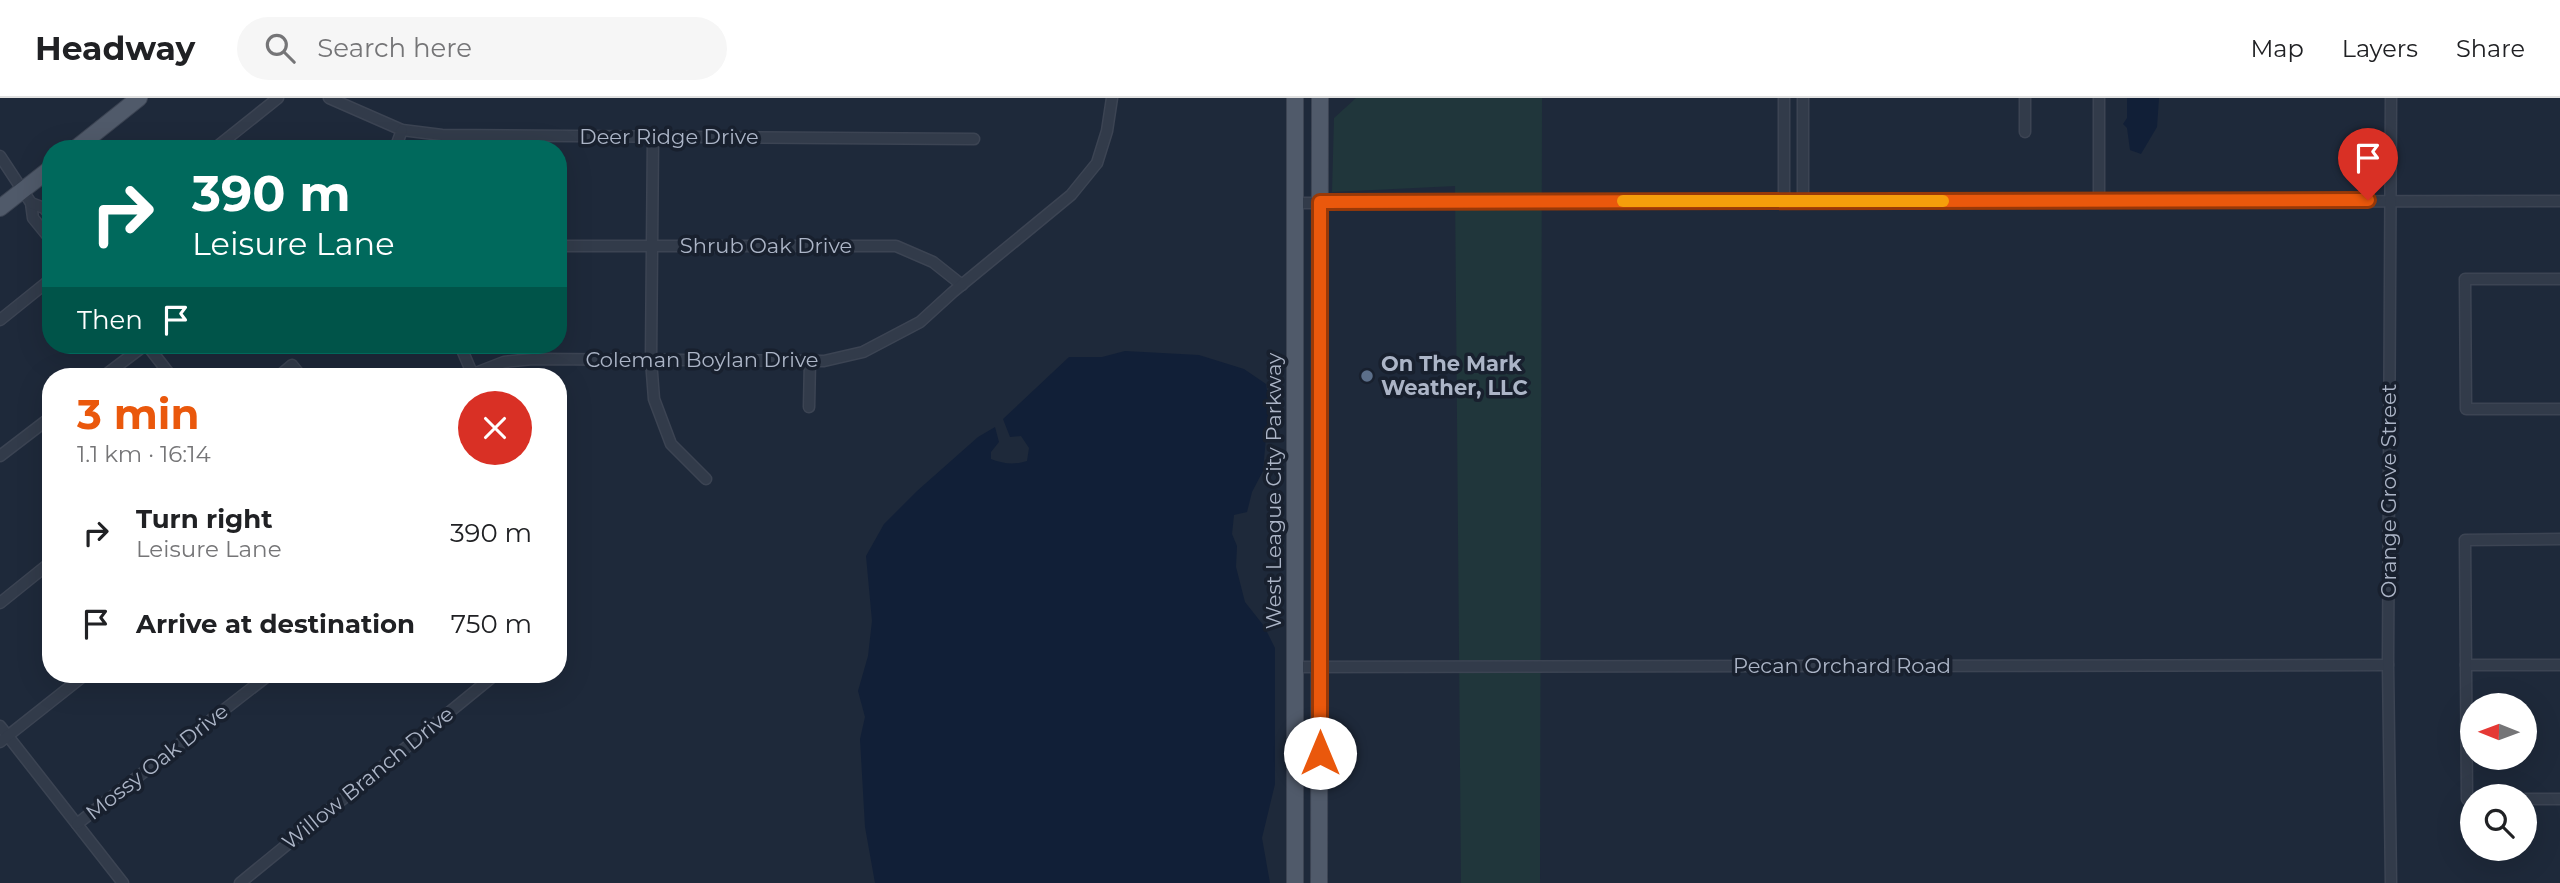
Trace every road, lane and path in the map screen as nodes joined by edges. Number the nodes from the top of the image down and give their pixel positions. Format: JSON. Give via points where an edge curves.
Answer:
{"nodes":[{"id":1,"x":139,"y":98,"type":"edge"},
{"id":2,"x":278,"y":98,"type":"edge"},
{"id":3,"x":329,"y":98,"type":"edge"},
{"id":4,"x":1112,"y":98,"type":"edge"},
{"id":5,"x":1295,"y":98,"type":"edge"},
{"id":6,"x":1320,"y":98,"type":"edge"},
{"id":7,"x":1784,"y":98,"type":"edge"},
{"id":8,"x":1803,"y":98,"type":"edge"},
{"id":9,"x":2025,"y":98,"type":"edge"},
{"id":10,"x":2099,"y":98,"type":"edge"},
{"id":11,"x":2391,"y":98,"type":"edge"},
{"id":12,"x":402,"y":130,"type":"junction"},
{"id":13,"x":2025,"y":132,"type":"dead end"},
{"id":14,"x":653,"y":137,"type":"junction"},
{"id":15,"x":974,"y":139,"type":"dead end"},
{"id":16,"x":86,"y":140,"type":"edge"},
{"id":17,"x":225,"y":140,"type":"edge"},
{"id":18,"x":398,"y":140,"type":"edge"},
{"id":19,"x":0,"y":156,"type":"edge"},
{"id":20,"x":42,"y":178,"type":"edge"},
{"id":21,"x":26,"y":197,"type":"junction"},
{"id":22,"x":2391,"y":200,"type":"junction"},
{"id":23,"x":1784,"y":201,"type":"junction"},
{"id":24,"x":1803,"y":201,"type":"junction"},
{"id":25,"x":2099,"y":201,"type":"junction"},
{"id":26,"x":2560,"y":201,"type":"edge"},
{"id":27,"x":1320,"y":202,"type":"junction"},
{"id":28,"x":1295,"y":203,"type":"junction"},
{"id":29,"x":42,"y":207,"type":"edge"},
{"id":30,"x":0,"y":208,"type":"edge"},
{"id":31,"x":42,"y":229,"type":"edge"},
{"id":32,"x":567,"y":246,"type":"edge"},
{"id":33,"x":652,"y":246,"type":"junction"},
{"id":34,"x":2560,"y":279,"type":"edge"},
{"id":35,"x":962,"y":285,"type":"junction"},
{"id":36,"x":42,"y":286,"type":"edge"},
{"id":37,"x":0,"y":320,"type":"edge"},
{"id":38,"x":134,"y":354,"type":"edge"},
{"id":39,"x":153,"y":354,"type":"edge"},
{"id":40,"x":650,"y":360,"type":"junction"},
{"id":41,"x":810,"y":361,"type":"junction"},
{"id":42,"x":115,"y":368,"type":"edge"},
{"id":43,"x":165,"y":368,"type":"edge"},
{"id":44,"x":488,"y":368,"type":"edge"},
{"id":45,"x":809,"y":407,"type":"dead end"},
{"id":46,"x":2560,"y":409,"type":"edge"},
{"id":47,"x":42,"y":424,"type":"edge"},
{"id":48,"x":0,"y":456,"type":"edge"},
{"id":49,"x":706,"y":479,"type":"dead end"},
{"id":50,"x":2560,"y":539,"type":"edge"},
{"id":51,"x":42,"y":569,"type":"edge"},
{"id":52,"x":0,"y":603,"type":"edge"},
{"id":53,"x":2388,"y":665,"type":"junction"},
{"id":54,"x":2466,"y":665,"type":"junction"},
{"id":55,"x":2560,"y":665,"type":"edge"},
{"id":56,"x":1320,"y":666,"type":"junction"},
{"id":57,"x":1295,"y":667,"type":"junction"},
{"id":58,"x":73,"y":683,"type":"edge"},
{"id":59,"x":258,"y":683,"type":"edge"},
{"id":60,"x":485,"y":683,"type":"edge"},
{"id":61,"x":2,"y":734,"type":"edge"},
{"id":62,"x":2470,"y":784,"type":"edge"},
{"id":63,"x":2537,"y":799,"type":"edge"},
{"id":64,"x":2560,"y":799,"type":"edge"},
{"id":65,"x":77,"y":824,"type":"junction"},
{"id":66,"x":123,"y":883,"type":"edge"},
{"id":67,"x":240,"y":883,"type":"edge"},
{"id":68,"x":1295,"y":883,"type":"edge"},
{"id":69,"x":1319,"y":883,"type":"edge"},
{"id":70,"x":2390,"y":883,"type":"edge"}],
"edges":[{"from":1,"to":16,"type":"main road"},
{"from":2,"to":17,"type":"street"},
{"from":3,"to":12,"type":"street","name":"Deer Ridge Drive"},
{"from":4,"to":35,"type":"street","name":"Coleman Boylan Drive","via":[[1097,163],[1071,195]]},
{"from":5,"to":28,"type":"main road","name":"West League City Parkway"},
{"from":6,"to":27,"type":"main road"},
{"from":7,"to":23,"type":"street"},
{"from":8,"to":24,"type":"street"},
{"from":9,"to":13,"type":"street"},
{"from":10,"to":25,"type":"street"},
{"from":11,"to":22,"type":"street","name":"Orange Grove Street"},
{"from":12,"to":14,"type":"street","name":"Deer Ridge Drive","via":[[442,135]]},
{"from":12,"to":18,"type":"street"},
{"from":14,"to":15,"type":"street","name":"Deer Ridge Drive"},
{"from":14,"to":33,"type":"street"},
{"from":19,"to":21,"type":"street"},
{"from":20,"to":21,"type":"main road"},
{"from":21,"to":29,"type":"street"},
{"from":21,"to":30,"type":"main road"},
{"from":21,"to":31,"type":"street"},
{"from":22,"to":25,"type":"street"},
{"from":22,"to":26,"type":"street"},
{"from":22,"to":53,"type":"street","name":"Orange Grove Street"},
{"from":23,"to":24,"type":"street"},
{"from":23,"to":27,"type":"street"},
{"from":24,"to":25,"type":"street"},
{"from":27,"to":28,"type":"street"},
{"from":27,"to":56,"type":"main road"},
{"from":28,"to":57,"type":"main road","name":"West League City Parkway"},
{"from":32,"to":33,"type":"street","name":"Shrub Oak Drive"},
{"from":33,"to":35,"type":"street","name":"Shrub Oak Drive","via":[[897,246],[933,262]]},
{"from":33,"to":40,"type":"street"},
{"from":34,"to":46,"type":"street","via":[[2465,279],[2466,409]]},
{"from":35,"to":41,"type":"street","name":"Coleman Boylan Drive","via":[[920,322],[863,352]]},
{"from":36,"to":37,"type":"street"},
{"from":38,"to":42,"type":"street"},
{"from":39,"to":43,"type":"street"},
{"from":40,"to":41,"type":"street","name":"Coleman Boylan Drive"},
{"from":40,"to":44,"type":"street","name":"Coleman Boylan Drive","via":[[533,359]]},
{"from":40,"to":49,"type":"street","via":[[654,399],[671,444]]},
{"from":41,"to":45,"type":"street"},
{"from":47,"to":48,"type":"street"},
{"from":50,"to":54,"type":"street","via":[[2465,540]]},
{"from":51,"to":52,"type":"street"},
{"from":53,"to":56,"type":"street","name":"Pecan Orchard Road"},
{"from":53,"to":70,"type":"street","name":"Orange Grove Street"},
{"from":54,"to":55,"type":"street"},
{"from":54,"to":62,"type":"street"},
{"from":56,"to":57,"type":"street","name":"Pecan Orchard Road"},
{"from":56,"to":69,"type":"main road"},
{"from":57,"to":68,"type":"main road","name":"West League City Parkway"},
{"from":58,"to":61,"type":"street"},
{"from":59,"to":65,"type":"street","name":"Mossy Oak Drive"},
{"from":60,"to":67,"type":"street","name":"Willow Branch Drive"},
{"from":61,"to":65,"type":"street"},
{"from":63,"to":64,"type":"street"},
{"from":65,"to":66,"type":"street"}]}
